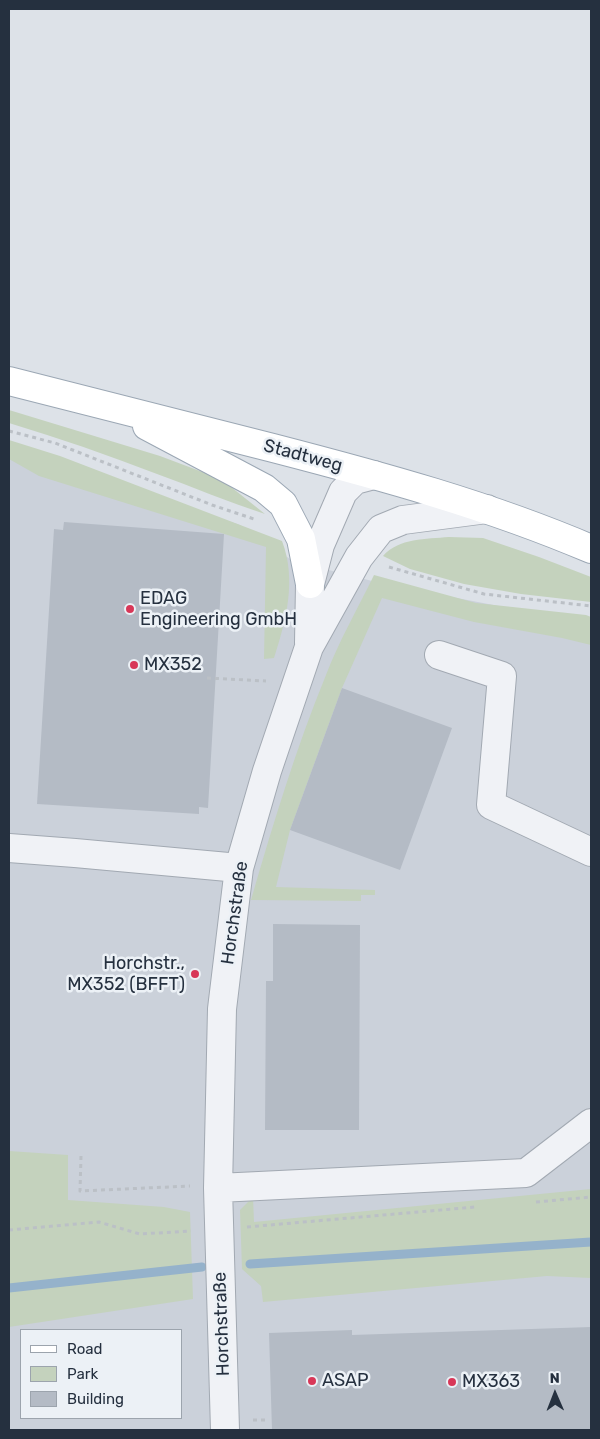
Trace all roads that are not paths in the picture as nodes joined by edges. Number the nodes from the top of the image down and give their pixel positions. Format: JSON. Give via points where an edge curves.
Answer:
{"nodes":[{"id":1,"x":9,"y":381,"type":"edge"},
{"id":2,"x":106,"y":405,"type":"junction"},
{"id":3,"x":374,"y":474,"type":"junction"},
{"id":4,"x":487,"y":509,"type":"junction"},
{"id":5,"x":591,"y":549,"type":"edge"},
{"id":6,"x":310,"y":584,"type":"junction"},
{"id":7,"x":309,"y":647,"type":"junction"},
{"id":8,"x":439,"y":654,"type":"dead end"},
{"id":9,"x":9,"y":848,"type":"edge"},
{"id":10,"x":591,"y":852,"type":"edge"},
{"id":11,"x":239,"y":868,"type":"junction"},
{"id":12,"x":591,"y":1123,"type":"edge"},
{"id":13,"x":218,"y":1188,"type":"junction"},
{"id":14,"x":225,"y":1430,"type":"edge"}],
"edges":[{"from":1,"to":2,"type":"main road","name":"Stadtweg"},
{"from":2,"to":3,"type":"main road","name":"Stadtweg"},
{"from":2,"to":6,"type":"main road","via":[[264,488],[282,504],[301,539]]},
{"from":3,"to":4,"type":"main road","name":"Stadtweg"},
{"from":3,"to":6,"type":"street","name":"Horchstraße","via":[[355,480],[343,492],[320,545]]},
{"from":4,"to":5,"type":"main road","name":"Stadtweg"},
{"from":4,"to":7,"type":"street","name":"Horchstraße","via":[[404,520],[381,529],[359,557]]},
{"from":6,"to":7,"type":"street","name":"Horchstraße"},
{"from":7,"to":11,"type":"street","name":"Horchstraße","via":[[267,771]]},
{"from":8,"to":10,"type":"street","via":[[502,676],[491,804]]},
{"from":9,"to":11,"type":"street"},
{"from":11,"to":13,"type":"street","name":"Horchstraße","via":[[222,1009]]},
{"from":12,"to":13,"type":"street","via":[[526,1173]]},
{"from":13,"to":14,"type":"street","name":"Horchstraße"}]}
